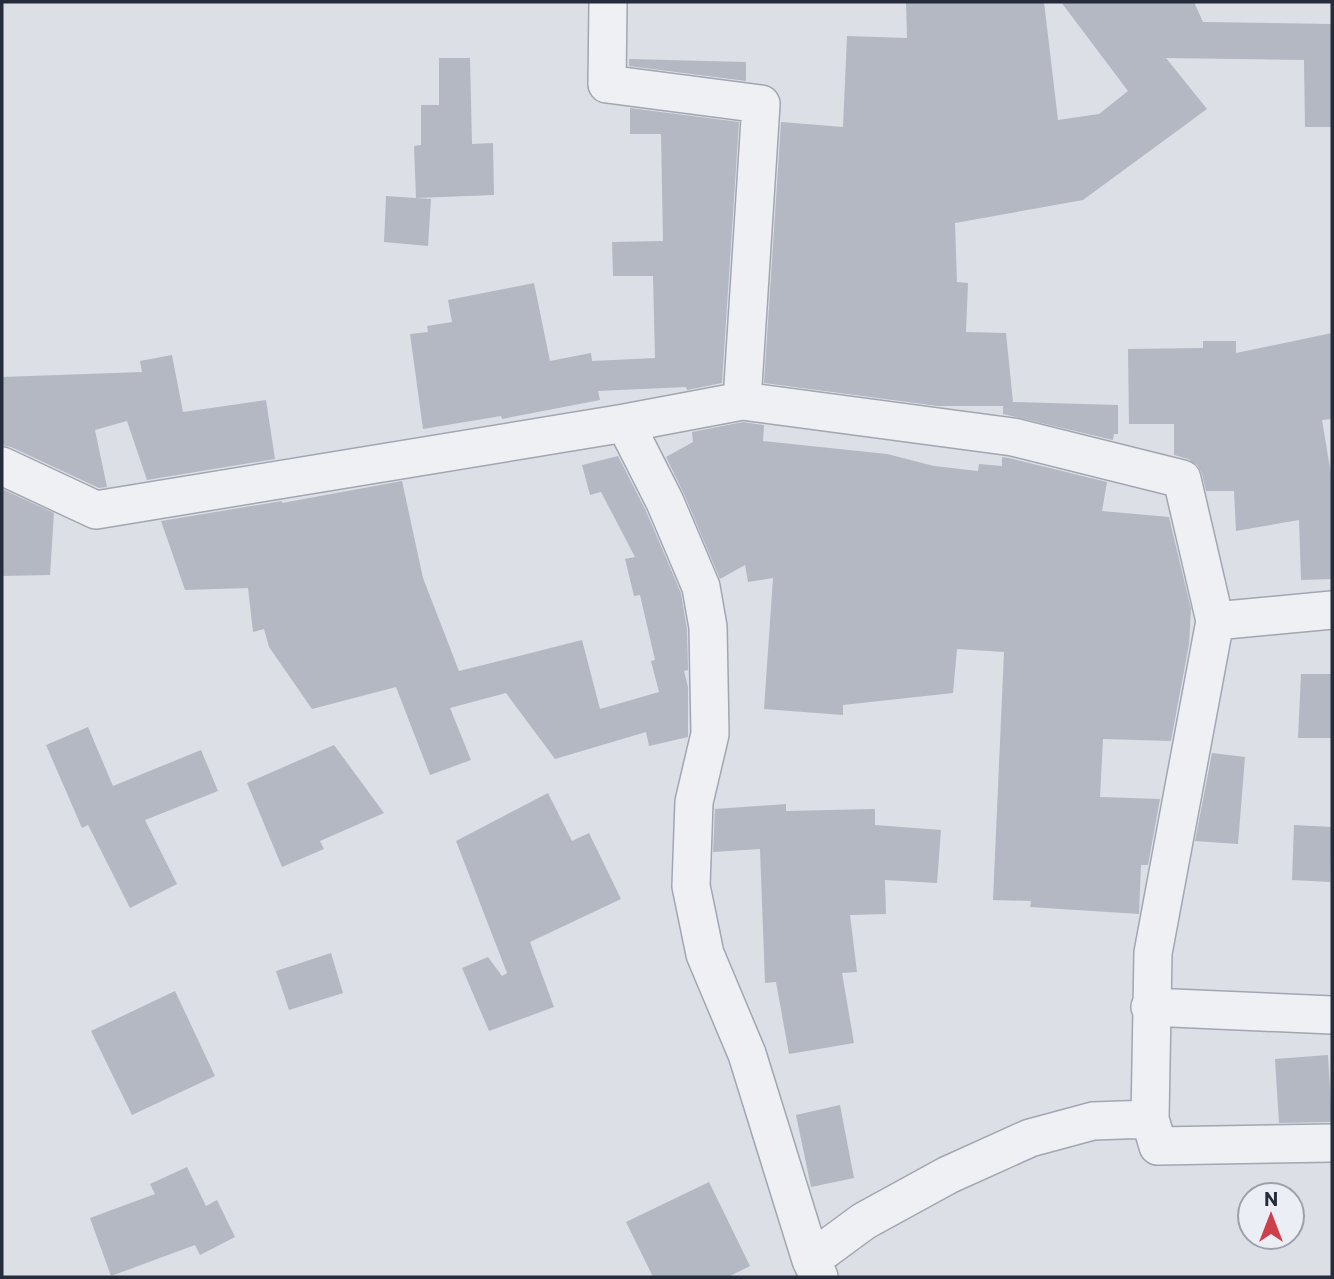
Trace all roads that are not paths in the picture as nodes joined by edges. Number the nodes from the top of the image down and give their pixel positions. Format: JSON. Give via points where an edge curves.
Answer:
{"nodes":[{"id":1,"x":608,"y":2,"type":"edge"},
{"id":2,"x":742,"y":401,"type":"junction"},
{"id":3,"x":625,"y":423,"type":"junction"},
{"id":4,"x":2,"y":466,"type":"edge"},
{"id":5,"x":1332,"y":610,"type":"edge"},
{"id":6,"x":1215,"y":621,"type":"junction"},
{"id":7,"x":1150,"y":1007,"type":"junction"},
{"id":8,"x":1332,"y":1015,"type":"edge"},
{"id":9,"x":1150,"y":1119,"type":"junction"},
{"id":10,"x":1332,"y":1143,"type":"edge"},
{"id":11,"x":815,"y":1269,"type":"edge"}],
"edges":[{"from":1,"to":2,"type":"street","via":[[607,84],[761,104]]},
{"from":2,"to":3,"type":"street"},
{"from":2,"to":6,"type":"street","via":[[1013,437],[1182,479]]},
{"from":3,"to":4,"type":"street","via":[[96,510]]},
{"from":3,"to":11,"type":"street","via":[[701,587],[708,627],[710,734],[694,802],[691,886],[705,954],[747,1054]]},
{"from":5,"to":6,"type":"street"},
{"from":6,"to":7,"type":"street","via":[[1153,953]]},
{"from":7,"to":8,"type":"street"},
{"from":7,"to":9,"type":"street"},
{"from":9,"to":10,"type":"street","via":[[1158,1146]]},
{"from":9,"to":11,"type":"street","via":[[1093,1121],[1030,1138],[863,1221]]}]}
